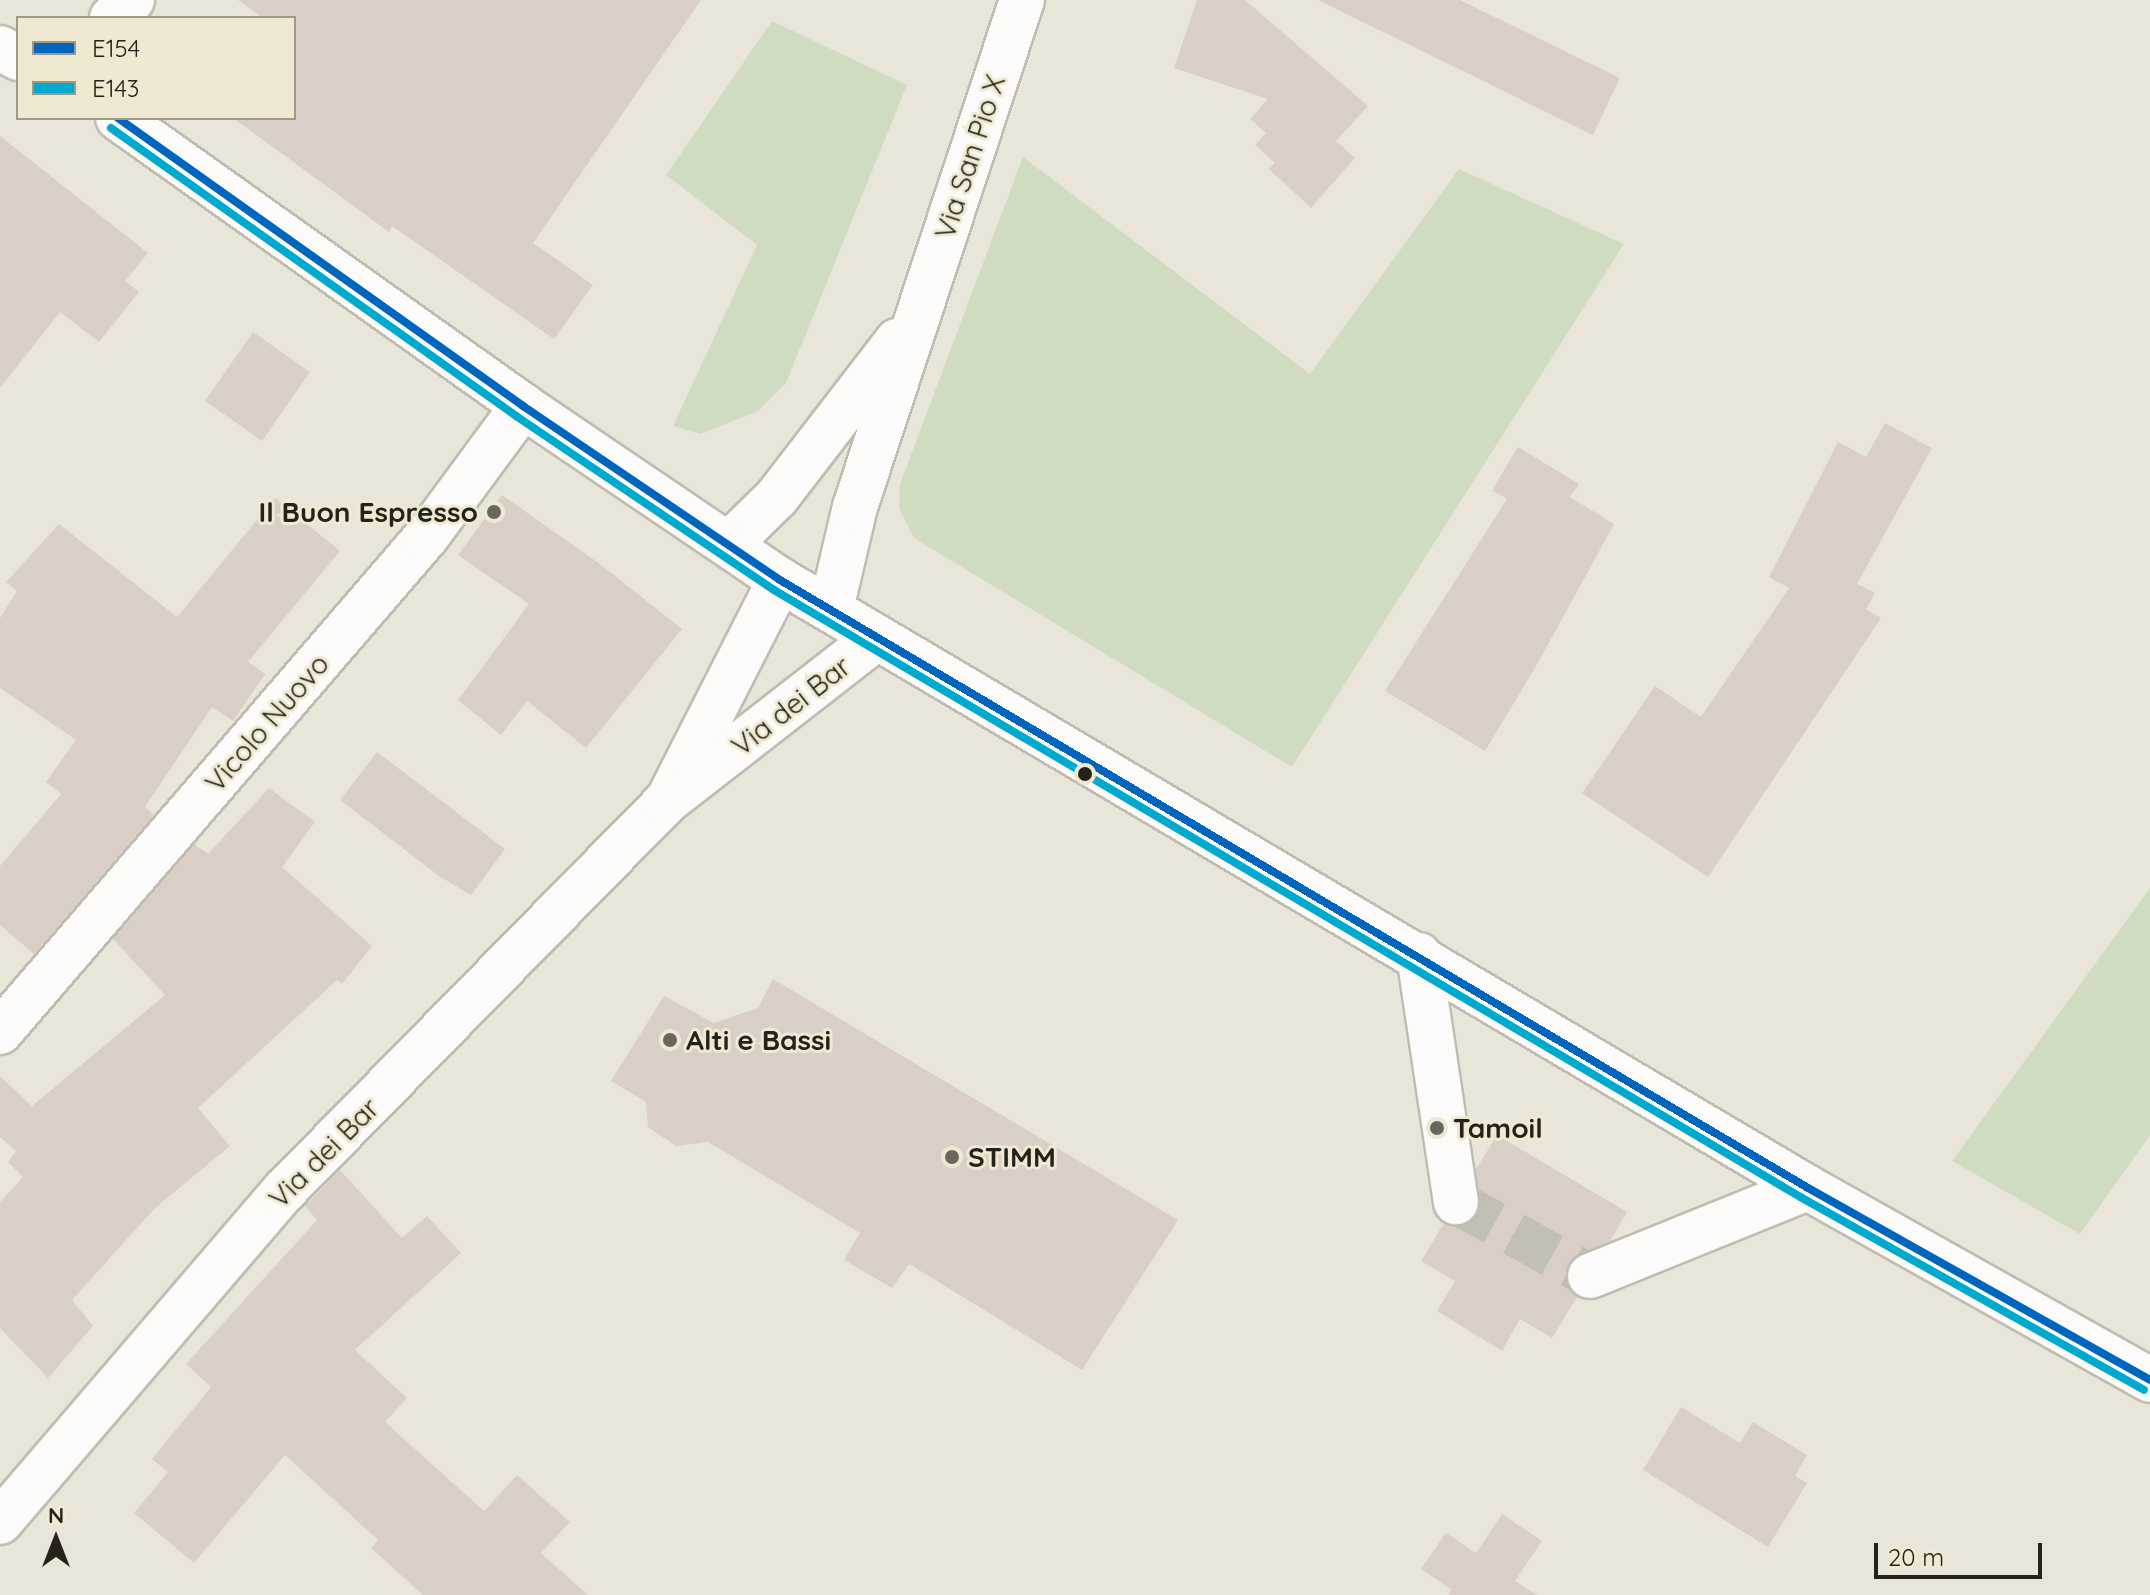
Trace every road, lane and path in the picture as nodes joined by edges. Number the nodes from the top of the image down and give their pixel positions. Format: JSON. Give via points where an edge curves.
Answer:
{"nodes":[{"id":1,"x":132,"y":0,"type":"edge"},
{"id":2,"x":1022,"y":0,"type":"edge"},
{"id":3,"x":114,"y":16,"type":"edge"},
{"id":4,"x":121,"y":120,"type":"edge"},
{"id":5,"x":918,"y":314,"type":"junction"},
{"id":6,"x":523,"y":406,"type":"junction"},
{"id":7,"x":729,"y":544,"type":"junction"},
{"id":8,"x":780,"y":580,"type":"junction"},
{"id":9,"x":831,"y":609,"type":"junction"},
{"id":10,"x":877,"y":638,"type":"junction"},
{"id":11,"x":666,"y":802,"type":"junction"},
{"id":12,"x":1419,"y":955,"type":"junction"},
{"id":13,"x":0,"y":1032,"type":"edge"},
{"id":14,"x":1808,"y":1188,"type":"junction"},
{"id":15,"x":1456,"y":1202,"type":"dead end"},
{"id":16,"x":1590,"y":1276,"type":"dead end"},
{"id":17,"x":2150,"y":1380,"type":"edge"},
{"id":18,"x":0,"y":1522,"type":"edge"}],
"edges":[{"from":1,"to":3,"type":"street"},
{"from":2,"to":5,"type":"street","name":"Via San Pio X"},
{"from":4,"to":6,"type":"street"},
{"from":5,"to":7,"type":"street","name":"Via San Pio X","via":[[777,497]]},
{"from":5,"to":9,"type":"street","name":"Via San Pio X","via":[[855,507]]},
{"from":6,"to":7,"type":"street"},
{"from":6,"to":13,"type":"street","name":"Vicolo Nuovo","via":[[427,536]]},
{"from":7,"to":8,"type":"street"},
{"from":8,"to":9,"type":"street"},
{"from":8,"to":11,"type":"street","name":"Via dei Bar"},
{"from":9,"to":10,"type":"street"},
{"from":10,"to":11,"type":"street","name":"Via dei Bar"},
{"from":10,"to":12,"type":"street"},
{"from":11,"to":18,"type":"street","name":"Via dei Bar","via":[[284,1191]]},
{"from":12,"to":14,"type":"street"},
{"from":12,"to":15,"type":"street"},
{"from":14,"to":16,"type":"street"},
{"from":14,"to":17,"type":"street"}]}
